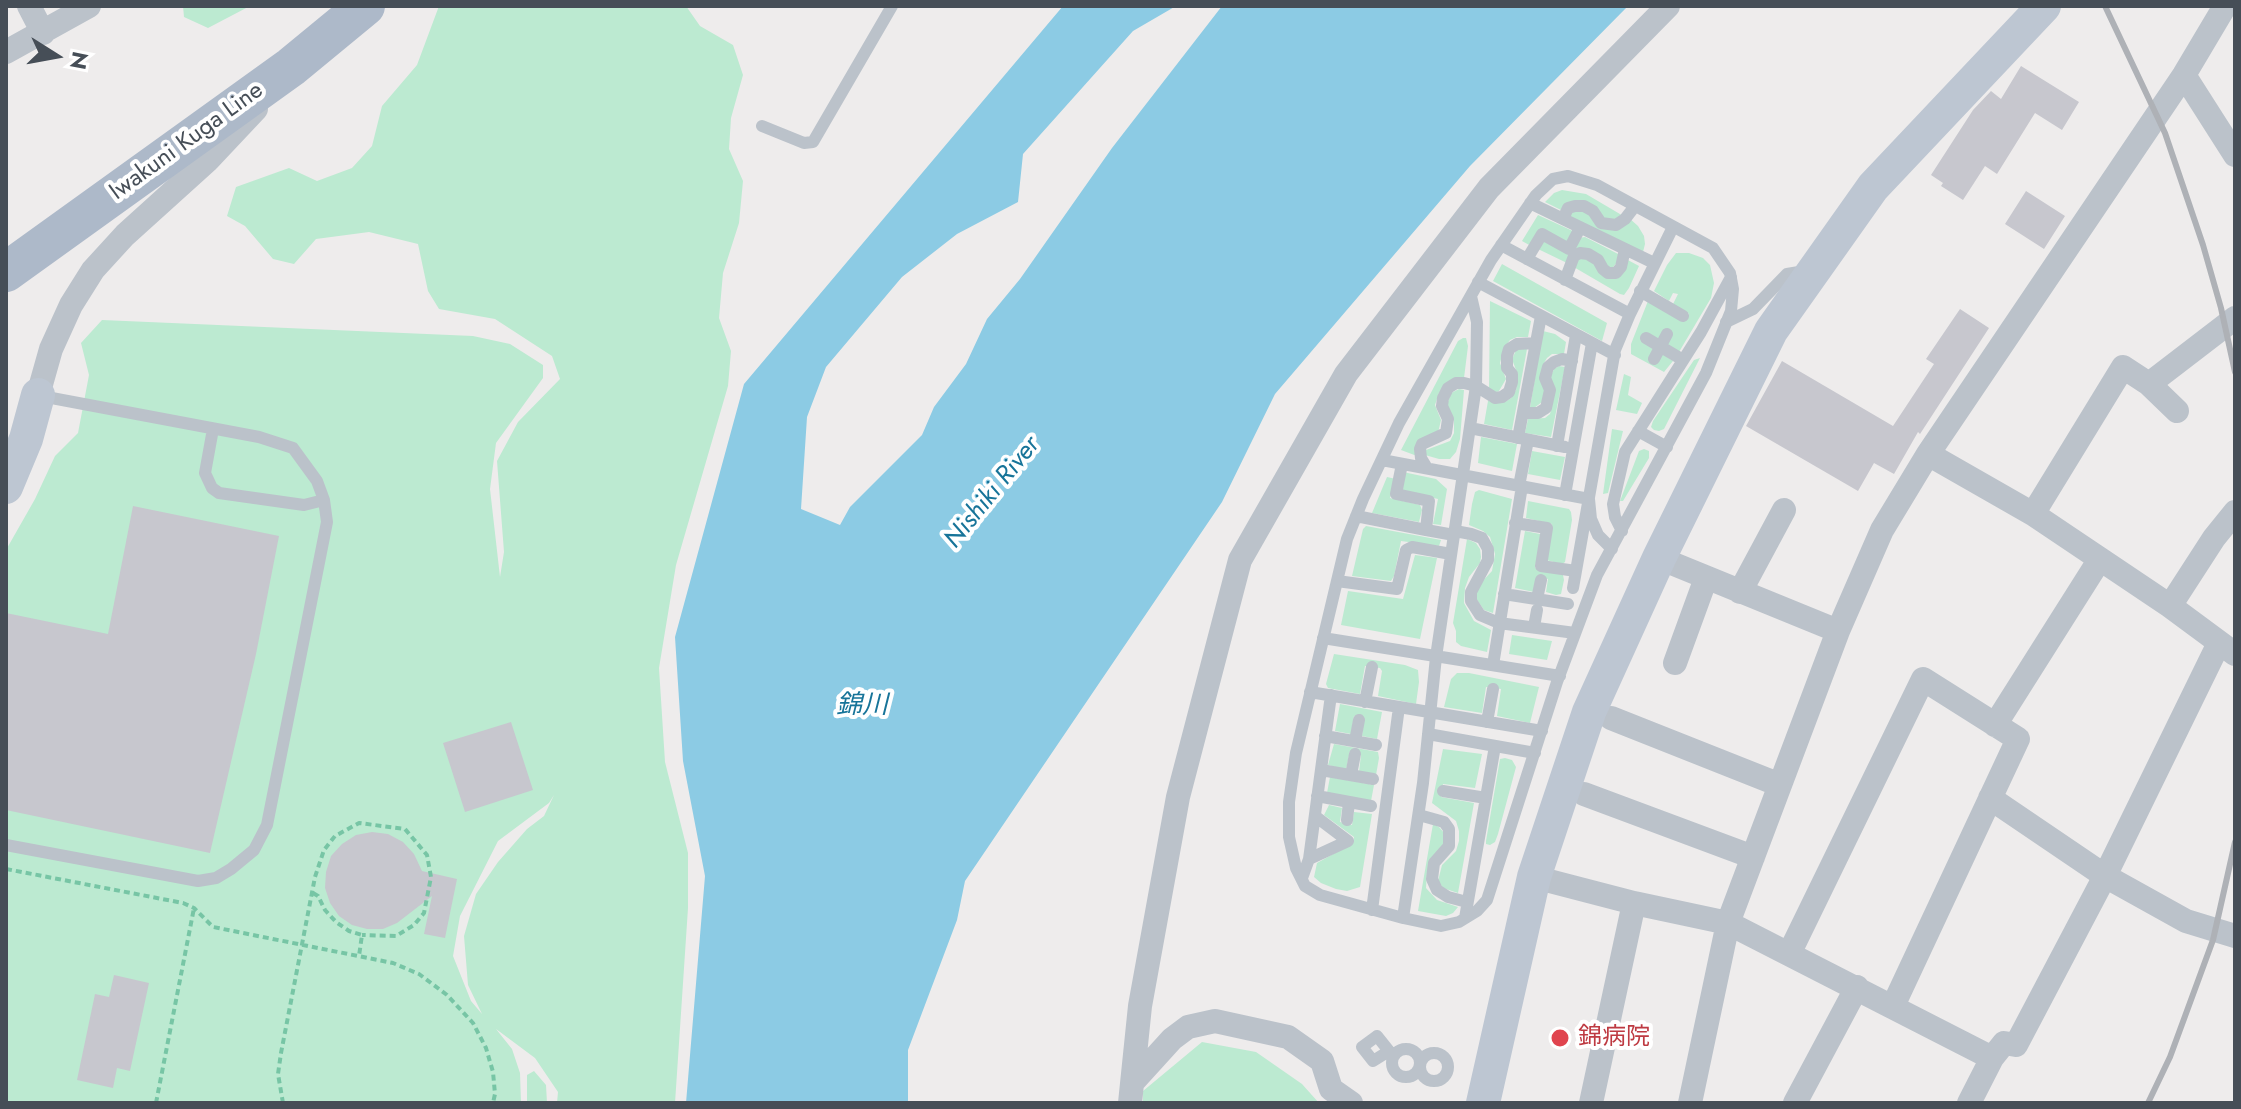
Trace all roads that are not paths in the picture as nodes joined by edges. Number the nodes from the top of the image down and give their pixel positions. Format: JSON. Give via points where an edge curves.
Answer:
{"nodes":[{"id":1,"x":29,"y":6,"type":"edge"},
{"id":2,"x":89,"y":6,"type":"edge"},
{"id":3,"x":365,"y":6,"type":"edge"},
{"id":4,"x":892,"y":6,"type":"edge"},
{"id":5,"x":1668,"y":6,"type":"edge"},
{"id":6,"x":2044,"y":6,"type":"edge"},
{"id":7,"x":2225,"y":6,"type":"edge"},
{"id":8,"x":43,"y":33,"type":"junction"},
{"id":9,"x":6,"y":52,"type":"edge"},
{"id":10,"x":291,"y":67,"type":"junction"},
{"id":11,"x":2184,"y":75,"type":"junction"},
{"id":12,"x":2226,"y":117,"type":"edge"},
{"id":13,"x":762,"y":126,"type":"dead end"},
{"id":14,"x":2235,"y":155,"type":"edge"},
{"id":15,"x":1530,"y":203,"type":"junction"},
{"id":16,"x":1635,"y":206,"type":"junction"},
{"id":17,"x":1563,"y":219,"type":"junction"},
{"id":18,"x":1673,"y":227,"type":"junction"},
{"id":19,"x":1580,"y":228,"type":"junction"},
{"id":20,"x":1501,"y":245,"type":"junction"},
{"id":21,"x":1625,"y":249,"type":"junction"},
{"id":22,"x":1527,"y":259,"type":"junction"},
{"id":23,"x":1654,"y":263,"type":"junction"},
{"id":24,"x":6,"y":272,"type":"edge"},
{"id":25,"x":1813,"y":272,"type":"junction"},
{"id":26,"x":1731,"y":277,"type":"junction"},
{"id":27,"x":1565,"y":280,"type":"junction"},
{"id":28,"x":1478,"y":282,"type":"junction"},
{"id":29,"x":1640,"y":291,"type":"junction"},
{"id":30,"x":1471,"y":296,"type":"junction"},
{"id":31,"x":1630,"y":314,"type":"junction"},
{"id":32,"x":1541,"y":316,"type":"junction"},
{"id":33,"x":1683,"y":316,"type":"dead end"},
{"id":34,"x":2235,"y":318,"type":"edge"},
{"id":35,"x":1726,"y":322,"type":"junction"},
{"id":36,"x":1667,"y":334,"type":"dead end"},
{"id":37,"x":1576,"y":335,"type":"junction"},
{"id":38,"x":1646,"y":338,"type":"dead end"},
{"id":39,"x":1536,"y":343,"type":"junction"},
{"id":40,"x":1592,"y":343,"type":"junction"},
{"id":41,"x":1661,"y":346,"type":"junction"},
{"id":42,"x":1615,"y":355,"type":"junction"},
{"id":43,"x":1654,"y":359,"type":"dead end"},
{"id":44,"x":1683,"y":360,"type":"junction"},
{"id":45,"x":1572,"y":361,"type":"junction"},
{"id":46,"x":2149,"y":384,"type":"junction"},
{"id":47,"x":1476,"y":386,"type":"junction"},
{"id":48,"x":38,"y":395,"type":"junction"},
{"id":49,"x":2177,"y":411,"type":"dead end"},
{"id":50,"x":1523,"y":413,"type":"junction"},
{"id":51,"x":1470,"y":428,"type":"junction"},
{"id":52,"x":213,"y":429,"type":"junction"},
{"id":53,"x":1638,"y":431,"type":"junction"},
{"id":54,"x":1523,"y":439,"type":"junction"},
{"id":55,"x":1557,"y":446,"type":"junction"},
{"id":56,"x":1667,"y":447,"type":"junction"},
{"id":57,"x":1574,"y":449,"type":"junction"},
{"id":58,"x":1928,"y":454,"type":"junction"},
{"id":59,"x":1382,"y":460,"type":"junction"},
{"id":60,"x":1402,"y":464,"type":"junction"},
{"id":61,"x":1427,"y":468,"type":"junction"},
{"id":62,"x":1463,"y":475,"type":"junction"},
{"id":63,"x":1520,"y":486,"type":"junction"},
{"id":64,"x":6,"y":487,"type":"edge"},
{"id":65,"x":1565,"y":495,"type":"junction"},
{"id":66,"x":1589,"y":499,"type":"junction"},
{"id":67,"x":324,"y":500,"type":"junction"},
{"id":68,"x":1784,"y":510,"type":"dead end"},
{"id":69,"x":2235,"y":512,"type":"edge"},
{"id":70,"x":2033,"y":514,"type":"junction"},
{"id":71,"x":1356,"y":516,"type":"junction"},
{"id":72,"x":1515,"y":523,"type":"junction"},
{"id":73,"x":1426,"y":530,"type":"junction"},
{"id":74,"x":1622,"y":531,"type":"junction"},
{"id":75,"x":1454,"y":533,"type":"junction"},
{"id":76,"x":1612,"y":549,"type":"junction"},
{"id":77,"x":1451,"y":554,"type":"junction"},
{"id":78,"x":1659,"y":558,"type":"junction"},
{"id":79,"x":2100,"y":559,"type":"junction"},
{"id":80,"x":1576,"y":571,"type":"junction"},
{"id":81,"x":1706,"y":578,"type":"junction"},
{"id":82,"x":1541,"y":580,"type":"dead end"},
{"id":83,"x":1337,"y":581,"type":"junction"},
{"id":84,"x":1573,"y":588,"type":"dead end"},
{"id":85,"x":1740,"y":592,"type":"junction"},
{"id":86,"x":1504,"y":594,"type":"junction"},
{"id":87,"x":1537,"y":604,"type":"junction"},
{"id":88,"x":1568,"y":604,"type":"dead end"},
{"id":89,"x":2170,"y":606,"type":"junction"},
{"id":90,"x":1499,"y":623,"type":"junction"},
{"id":91,"x":1534,"y":627,"type":"junction"},
{"id":92,"x":1838,"y":631,"type":"junction"},
{"id":93,"x":1575,"y":633,"type":"junction"},
{"id":94,"x":1323,"y":638,"type":"junction"},
{"id":95,"x":2227,"y":648,"type":"edge"},
{"id":96,"x":1436,"y":657,"type":"junction"},
{"id":97,"x":1675,"y":663,"type":"dead end"},
{"id":98,"x":1493,"y":665,"type":"junction"},
{"id":99,"x":1372,"y":667,"type":"dead end"},
{"id":100,"x":1560,"y":676,"type":"junction"},
{"id":101,"x":1493,"y":689,"type":"dead end"},
{"id":102,"x":1310,"y":692,"type":"junction"},
{"id":103,"x":1331,"y":695,"type":"junction"},
{"id":104,"x":1365,"y":702,"type":"junction"},
{"id":105,"x":1399,"y":707,"type":"junction"},
{"id":106,"x":1430,"y":713,"type":"junction"},
{"id":107,"x":1611,"y":718,"type":"dead end"},
{"id":108,"x":1359,"y":720,"type":"dead end"},
{"id":109,"x":1487,"y":722,"type":"junction"},
{"id":110,"x":1995,"y":725,"type":"junction"},
{"id":111,"x":1542,"y":731,"type":"junction"},
{"id":112,"x":1428,"y":734,"type":"junction"},
{"id":113,"x":1325,"y":736,"type":"junction"},
{"id":114,"x":1376,"y":745,"type":"dead end"},
{"id":115,"x":1495,"y":746,"type":"junction"},
{"id":116,"x":1355,"y":748,"type":"junction"},
{"id":117,"x":1535,"y":753,"type":"junction"},
{"id":118,"x":1321,"y":770,"type":"junction"},
{"id":119,"x":1351,"y":775,"type":"junction"},
{"id":120,"x":1373,"y":779,"type":"dead end"},
{"id":121,"x":1780,"y":785,"type":"junction"},
{"id":122,"x":1443,"y":791,"type":"dead end"},
{"id":123,"x":1584,"y":794,"type":"dead end"},
{"id":124,"x":1317,"y":796,"type":"junction"},
{"id":125,"x":1486,"y":798,"type":"junction"},
{"id":126,"x":1990,"y":798,"type":"junction"},
{"id":127,"x":1349,"y":802,"type":"junction"},
{"id":128,"x":1371,"y":806,"type":"dead end"},
{"id":129,"x":1419,"y":815,"type":"junction"},
{"id":130,"x":1315,"y":816,"type":"junction"},
{"id":131,"x":1347,"y":820,"type":"dead end"},
{"id":132,"x":6,"y":845,"type":"edge"},
{"id":133,"x":1753,"y":857,"type":"junction"},
{"id":134,"x":1309,"y":859,"type":"junction"},
{"id":135,"x":2105,"y":876,"type":"junction"},
{"id":136,"x":1534,"y":877,"type":"junction"},
{"id":137,"x":1302,"y":878,"type":"junction"},
{"id":138,"x":1467,"y":902,"type":"junction"},
{"id":139,"x":1634,"y":903,"type":"junction"},
{"id":140,"x":1372,"y":910,"type":"junction"},
{"id":141,"x":1403,"y":918,"type":"junction"},
{"id":142,"x":1465,"y":918,"type":"junction"},
{"id":143,"x":1728,"y":923,"type":"junction"},
{"id":144,"x":2235,"y":936,"type":"edge"},
{"id":145,"x":1789,"y":954,"type":"junction"},
{"id":146,"x":1857,"y":987,"type":"junction"},
{"id":147,"x":1893,"y":1006,"type":"junction"},
{"id":148,"x":1992,"y":1058,"type":"junction"},
{"id":149,"x":1420,"y":1065,"type":"junction"},
{"id":150,"x":1131,"y":1093,"type":"edge"},
{"id":151,"x":1351,"y":1103,"type":"edge"},
{"id":152,"x":1483,"y":1103,"type":"edge"},
{"id":153,"x":1591,"y":1103,"type":"edge"},
{"id":154,"x":1690,"y":1103,"type":"edge"},
{"id":155,"x":1795,"y":1103,"type":"edge"},
{"id":156,"x":1969,"y":1103,"type":"edge"}],
"edges":[{"from":1,"to":8,"type":"street"},
{"from":2,"to":8,"type":"street"},
{"from":3,"to":10,"type":"main road","name":"Iwakuni Kuga Line"},
{"from":4,"to":13,"type":"lane","via":[[813,142]]},
{"from":5,"to":150,"type":"street","via":[[1489,188],[1346,374],[1240,560],[1178,797],[1140,1006]]},
{"from":6,"to":25,"type":"street","via":[[1873,187]]},
{"from":7,"to":11,"type":"street"},
{"from":8,"to":9,"type":"street"},
{"from":10,"to":24,"type":"main road","name":"Iwakuni Kuga Line"},
{"from":10,"to":48,"type":"street","via":[[208,160],[93,270],[56,338]]},
{"from":11,"to":12,"type":"street"},
{"from":11,"to":58,"type":"street"},
{"from":12,"to":14,"type":"street"},
{"from":15,"to":16,"type":"lane","via":[[1553,179],[1568,176]]},
{"from":15,"to":17,"type":"lane"},
{"from":15,"to":20,"type":"lane"},
{"from":16,"to":17,"type":"lane","via":[[1616,225],[1601,223],[1584,206],[1568,208]]},
{"from":16,"to":18,"type":"lane"},
{"from":17,"to":19,"type":"lane"},
{"from":18,"to":23,"type":"lane"},
{"from":18,"to":26,"type":"lane","via":[[1713,248]]},
{"from":19,"to":21,"type":"lane"},
{"from":19,"to":22,"type":"lane","via":[[1569,249],[1542,234]]},
{"from":20,"to":22,"type":"lane"},
{"from":20,"to":28,"type":"lane"},
{"from":21,"to":23,"type":"lane"},
{"from":21,"to":27,"type":"lane","via":[[1616,273],[1580,253]]},
{"from":22,"to":27,"type":"lane"},
{"from":23,"to":29,"type":"lane"},
{"from":25,"to":35,"type":"lane","via":[[1787,274],[1753,309]]},
{"from":25,"to":78,"type":"street","via":[[1771,331]]},
{"from":26,"to":35,"type":"lane"},
{"from":26,"to":44,"type":"lane"},
{"from":27,"to":31,"type":"lane"},
{"from":28,"to":30,"type":"lane"},
{"from":28,"to":32,"type":"lane"},
{"from":29,"to":31,"type":"lane"},
{"from":29,"to":33,"type":"lane","via":[[1672,301]]},
{"from":30,"to":47,"type":"lane","via":[[1477,322]]},
{"from":30,"to":59,"type":"lane"},
{"from":31,"to":42,"type":"lane"},
{"from":32,"to":37,"type":"lane"},
{"from":32,"to":39,"type":"lane"},
{"from":34,"to":46,"type":"street"},
{"from":35,"to":56,"type":"lane"},
{"from":36,"to":41,"type":"lane"},
{"from":37,"to":40,"type":"lane"},
{"from":37,"to":45,"type":"lane"},
{"from":38,"to":41,"type":"lane"},
{"from":39,"to":47,"type":"lane","via":[[1509,349],[1509,392],[1495,398]]},
{"from":39,"to":50,"type":"lane"},
{"from":40,"to":42,"type":"lane"},
{"from":40,"to":57,"type":"lane"},
{"from":41,"to":43,"type":"lane"},
{"from":41,"to":44,"type":"lane"},
{"from":42,"to":66,"type":"lane"},
{"from":44,"to":53,"type":"lane"},
{"from":45,"to":50,"type":"lane","via":[[1562,359],[1548,367],[1546,408]]},
{"from":45,"to":55,"type":"lane"},
{"from":46,"to":49,"type":"street"},
{"from":46,"to":70,"type":"street","via":[[2123,367]]},
{"from":47,"to":51,"type":"lane"},
{"from":47,"to":61,"type":"lane","via":[[1456,383],[1448,388],[1442,406],[1448,419],[1446,433],[1420,449]]},
{"from":48,"to":52,"type":"lane"},
{"from":48,"to":64,"type":"street"},
{"from":50,"to":54,"type":"lane"},
{"from":51,"to":54,"type":"lane"},
{"from":51,"to":62,"type":"lane"},
{"from":52,"to":67,"type":"lane","via":[[293,448]]},
{"from":52,"to":67,"type":"lane","via":[[205,473],[219,493],[304,505]]},
{"from":53,"to":56,"type":"lane"},
{"from":53,"to":74,"type":"lane","via":[[1625,452],[1613,504]]},
{"from":54,"to":55,"type":"lane"},
{"from":54,"to":63,"type":"lane"},
{"from":55,"to":57,"type":"lane"},
{"from":56,"to":74,"type":"lane"},
{"from":57,"to":65,"type":"lane"},
{"from":58,"to":70,"type":"street"},
{"from":58,"to":92,"type":"street","via":[[1882,530]]},
{"from":59,"to":60,"type":"lane"},
{"from":59,"to":71,"type":"lane"},
{"from":60,"to":61,"type":"lane"},
{"from":60,"to":73,"type":"lane","via":[[1396,494],[1429,501]]},
{"from":61,"to":62,"type":"lane"},
{"from":62,"to":63,"type":"lane"},
{"from":62,"to":75,"type":"lane"},
{"from":63,"to":65,"type":"lane"},
{"from":63,"to":72,"type":"lane"},
{"from":65,"to":66,"type":"lane"},
{"from":66,"to":76,"type":"lane","via":[[1598,535]]},
{"from":66,"to":80,"type":"lane"},
{"from":67,"to":132,"type":"lane","via":[[327,522],[267,825],[254,850],[224,874],[198,881]]},
{"from":68,"to":85,"type":"street"},
{"from":69,"to":89,"type":"street"},
{"from":70,"to":79,"type":"street"},
{"from":71,"to":73,"type":"lane"},
{"from":71,"to":83,"type":"lane"},
{"from":72,"to":80,"type":"lane","via":[[1547,528],[1541,566]]},
{"from":72,"to":86,"type":"lane"},
{"from":73,"to":75,"type":"lane"},
{"from":74,"to":76,"type":"lane"},
{"from":75,"to":77,"type":"lane"},
{"from":75,"to":90,"type":"lane","via":[[1482,538],[1488,549],[1471,601],[1480,615]]},
{"from":76,"to":93,"type":"lane"},
{"from":77,"to":83,"type":"lane","via":[[1406,550],[1397,589]]},
{"from":77,"to":96,"type":"lane"},
{"from":78,"to":81,"type":"street"},
{"from":78,"to":136,"type":"street","via":[[1589,712]]},
{"from":79,"to":89,"type":"street"},
{"from":79,"to":110,"type":"street"},
{"from":80,"to":84,"type":"lane"},
{"from":81,"to":85,"type":"street"},
{"from":81,"to":97,"type":"street"},
{"from":82,"to":87,"type":"lane"},
{"from":83,"to":94,"type":"lane"},
{"from":85,"to":92,"type":"street"},
{"from":86,"to":87,"type":"lane"},
{"from":86,"to":90,"type":"lane"},
{"from":87,"to":88,"type":"lane"},
{"from":87,"to":91,"type":"lane"},
{"from":89,"to":95,"type":"street"},
{"from":90,"to":91,"type":"lane"},
{"from":90,"to":98,"type":"lane"},
{"from":91,"to":93,"type":"lane"},
{"from":92,"to":121,"type":"street"},
{"from":93,"to":100,"type":"lane"},
{"from":94,"to":96,"type":"lane"},
{"from":94,"to":102,"type":"lane"},
{"from":95,"to":135,"type":"street"},
{"from":96,"to":98,"type":"lane"},
{"from":96,"to":106,"type":"lane"},
{"from":98,"to":100,"type":"lane"},
{"from":99,"to":104,"type":"lane"},
{"from":100,"to":111,"type":"lane"},
{"from":101,"to":109,"type":"lane"},
{"from":102,"to":103,"type":"lane"},
{"from":102,"to":137,"type":"lane","via":[[1289,802],[1289,837]]},
{"from":103,"to":104,"type":"lane"},
{"from":103,"to":113,"type":"lane"},
{"from":104,"to":105,"type":"lane"},
{"from":105,"to":106,"type":"lane"},
{"from":105,"to":140,"type":"lane"},
{"from":106,"to":109,"type":"lane"},
{"from":106,"to":112,"type":"lane"},
{"from":107,"to":121,"type":"street"},
{"from":108,"to":116,"type":"lane"},
{"from":109,"to":111,"type":"lane"},
{"from":110,"to":126,"type":"street","via":[[2018,739]]},
{"from":110,"to":145,"type":"street","via":[[1923,679]]},
{"from":111,"to":117,"type":"lane"},
{"from":112,"to":115,"type":"lane"},
{"from":112,"to":129,"type":"lane"},
{"from":113,"to":116,"type":"lane"},
{"from":113,"to":118,"type":"lane"},
{"from":114,"to":116,"type":"lane"},
{"from":115,"to":117,"type":"lane"},
{"from":115,"to":125,"type":"lane"},
{"from":116,"to":119,"type":"lane"},
{"from":117,"to":142,"type":"lane","via":[[1487,900]]},
{"from":118,"to":119,"type":"lane"},
{"from":118,"to":124,"type":"lane"},
{"from":119,"to":120,"type":"lane"},
{"from":121,"to":133,"type":"street"},
{"from":122,"to":125,"type":"lane"},
{"from":123,"to":133,"type":"street"},
{"from":124,"to":127,"type":"lane"},
{"from":124,"to":130,"type":"lane"},
{"from":125,"to":138,"type":"lane"},
{"from":126,"to":135,"type":"street"},
{"from":126,"to":147,"type":"street"},
{"from":127,"to":128,"type":"lane"},
{"from":127,"to":131,"type":"lane"},
{"from":129,"to":138,"type":"lane","via":[[1444,822],[1449,829],[1449,846],[1434,863],[1437,890]]},
{"from":129,"to":141,"type":"lane"},
{"from":130,"to":134,"type":"lane"},
{"from":130,"to":134,"type":"lane","via":[[1348,841]]},
{"from":133,"to":143,"type":"street"},
{"from":134,"to":137,"type":"lane"},
{"from":135,"to":144,"type":"street","via":[[2186,921]]},
{"from":135,"to":148,"type":"street","via":[[2016,1045],[2004,1043]]},
{"from":136,"to":139,"type":"street"},
{"from":136,"to":152,"type":"street"},
{"from":137,"to":140,"type":"lane","via":[[1320,895]]},
{"from":138,"to":142,"type":"lane"},
{"from":139,"to":143,"type":"street"},
{"from":139,"to":153,"type":"street"},
{"from":140,"to":141,"type":"lane"},
{"from":141,"to":142,"type":"lane","via":[[1441,926]]},
{"from":143,"to":145,"type":"street"},
{"from":143,"to":154,"type":"street"},
{"from":145,"to":146,"type":"street"},
{"from":146,"to":147,"type":"street"},
{"from":146,"to":155,"type":"street"},
{"from":147,"to":148,"type":"street"},
{"from":148,"to":156,"type":"street"},
{"from":149,"to":149,"type":"lane","via":[[1407,1078],[1394,1071],[1393,1058],[1409,1044]]},
{"from":149,"to":149,"type":"lane","via":[[1430,1081],[1444,1077],[1448,1069],[1437,1047]]},
{"from":150,"to":151,"type":"street","via":[[1172,1039],[1188,1027],[1215,1021],[1288,1037],[1322,1061],[1331,1089]]}]}
